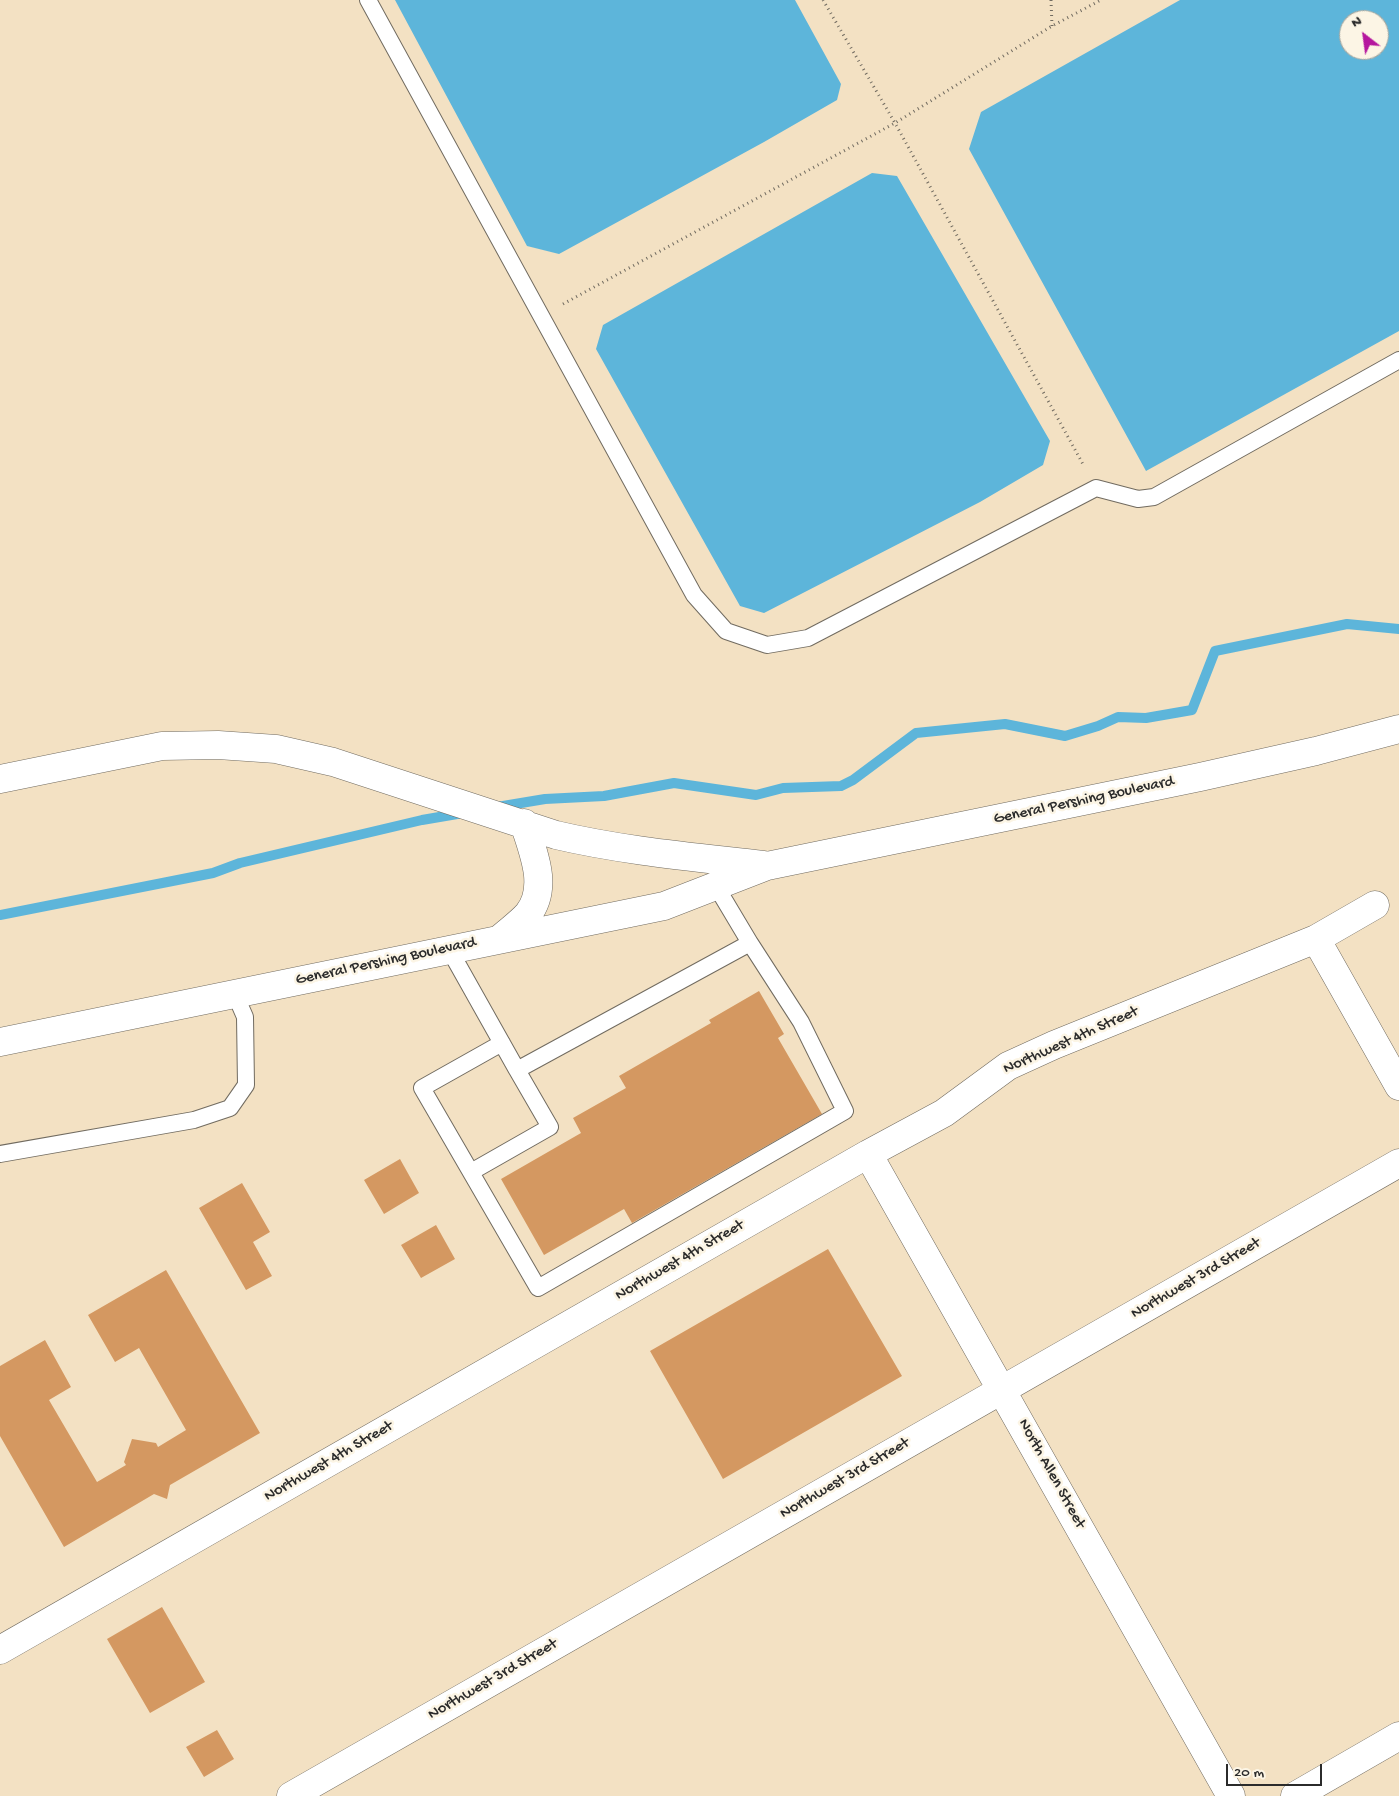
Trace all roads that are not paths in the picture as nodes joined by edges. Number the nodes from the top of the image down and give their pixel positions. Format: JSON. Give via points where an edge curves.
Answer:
{"nodes":[{"id":1,"x":368,"y":0,"type":"edge"},
{"id":2,"x":1399,"y":360,"type":"edge"},
{"id":3,"x":1399,"y":729,"type":"edge"},
{"id":4,"x":0,"y":779,"type":"edge"},
{"id":5,"x":524,"y":823,"type":"junction"},
{"id":6,"x":767,"y":866,"type":"junction"},
{"id":7,"x":716,"y":886,"type":"junction"},
{"id":8,"x":1375,"y":905,"type":"dead end"},
{"id":9,"x":501,"y":938,"type":"junction"},
{"id":10,"x":1316,"y":939,"type":"junction"},
{"id":11,"x":750,"y":943,"type":"junction"},
{"id":12,"x":449,"y":949,"type":"junction"},
{"id":13,"x":235,"y":994,"type":"junction"},
{"id":14,"x":0,"y":1042,"type":"edge"},
{"id":15,"x":502,"y":1043,"type":"junction"},
{"id":16,"x":517,"y":1070,"type":"junction"},
{"id":17,"x":1399,"y":1086,"type":"edge"},
{"id":18,"x":0,"y":1154,"type":"edge"},
{"id":19,"x":868,"y":1154,"type":"junction"},
{"id":20,"x":1399,"y":1163,"type":"edge"},
{"id":21,"x":471,"y":1172,"type":"junction"},
{"id":22,"x":1003,"y":1389,"type":"junction"},
{"id":23,"x":0,"y":1650,"type":"edge"},
{"id":24,"x":1399,"y":1736,"type":"edge"},
{"id":25,"x":290,"y":1796,"type":"edge"},
{"id":26,"x":1232,"y":1796,"type":"edge"},
{"id":27,"x":1295,"y":1796,"type":"edge"}],
"edges":[{"from":1,"to":2,"type":"lane","via":[[694,595],[726,631],[767,645],[808,638],[1096,488],[1138,499],[1154,497]]},
{"from":3,"to":6,"type":"street","name":"General Pershing Boulevard","via":[[1316,752]]},
{"from":4,"to":5,"type":"street","name":"General Pershing Boulevard","via":[[162,746],[276,749],[333,762]]},
{"from":5,"to":6,"type":"street","name":"General Pershing Boulevard","via":[[594,844]]},
{"from":5,"to":9,"type":"street","via":[[538,873],[538,887],[527,915]]},
{"from":6,"to":7,"type":"street","name":"General Pershing Boulevard"},
{"from":7,"to":9,"type":"street","name":"General Pershing Boulevard","via":[[664,906]]},
{"from":7,"to":11,"type":"lane"},
{"from":8,"to":10,"type":"street","name":"Northwest 4th Street"},
{"from":9,"to":12,"type":"street","name":"General Pershing Boulevard"},
{"from":10,"to":17,"type":"street"},
{"from":10,"to":19,"type":"street","name":"Northwest 4th Street","via":[[1008,1066],[944,1113]]},
{"from":11,"to":16,"type":"lane"},
{"from":11,"to":21,"type":"lane","via":[[801,1022],[845,1111],[538,1288]]},
{"from":12,"to":13,"type":"street","name":"General Pershing Boulevard"},
{"from":12,"to":15,"type":"lane"},
{"from":13,"to":14,"type":"street","name":"General Pershing Boulevard"},
{"from":13,"to":18,"type":"lane","via":[[245,1017],[246,1085],[230,1108],[194,1120]]},
{"from":15,"to":16,"type":"lane"},
{"from":15,"to":21,"type":"lane","via":[[422,1088]]},
{"from":16,"to":21,"type":"lane","via":[[550,1127]]},
{"from":19,"to":22,"type":"street","name":"North Allen Street"},
{"from":19,"to":23,"type":"street","name":"Northwest 4th Street"},
{"from":20,"to":22,"type":"street","name":"Northwest 3rd Street"},
{"from":22,"to":25,"type":"street","name":"Northwest 3rd Street"},
{"from":22,"to":26,"type":"street","name":"North Allen Street"},
{"from":24,"to":27,"type":"street"}]}
